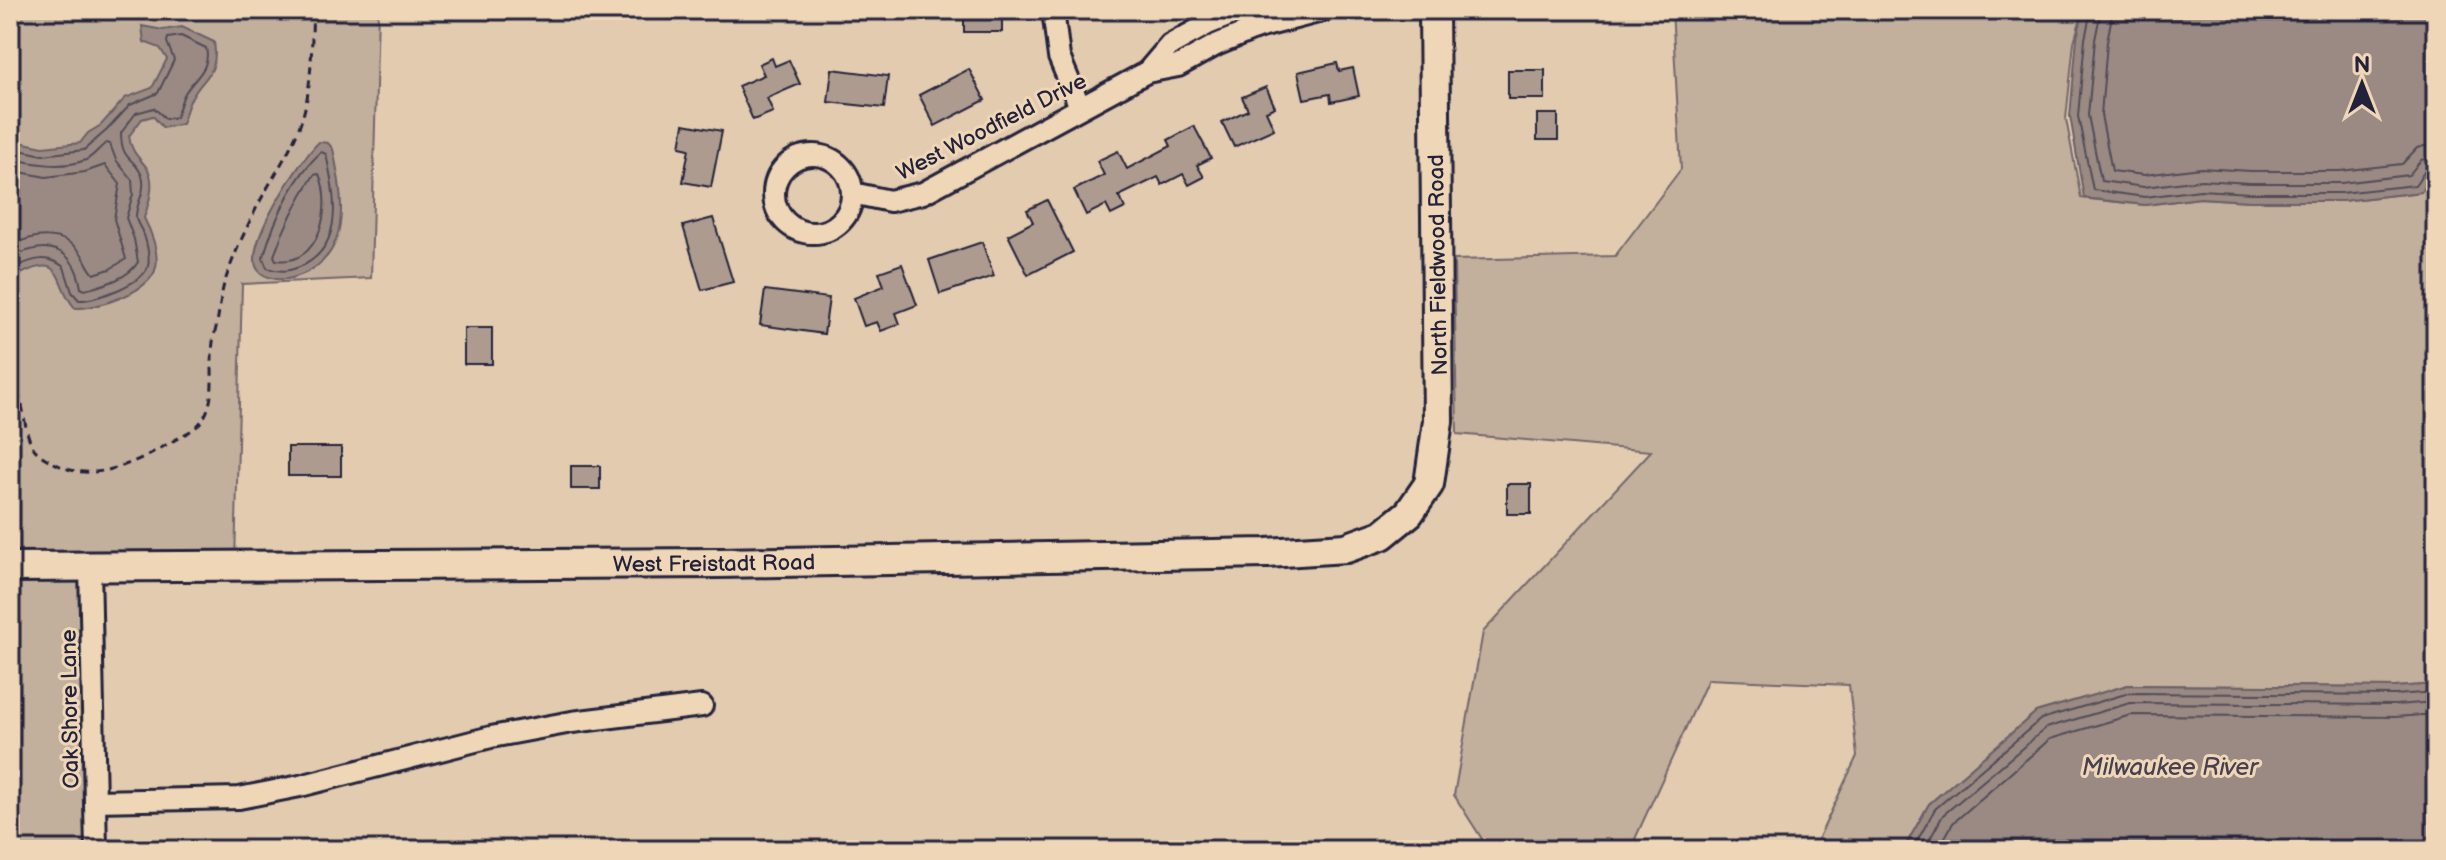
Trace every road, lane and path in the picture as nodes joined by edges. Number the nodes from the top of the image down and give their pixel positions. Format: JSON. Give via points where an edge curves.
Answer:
{"nodes":[{"id":1,"x":313,"y":10,"type":"edge"},
{"id":2,"x":1053,"y":10,"type":"edge"},
{"id":3,"x":1326,"y":10,"type":"edge"},
{"id":4,"x":1434,"y":10,"type":"edge"},
{"id":5,"x":1250,"y":16,"type":"edge"},
{"id":6,"x":1080,"y":107,"type":"junction"},
{"id":7,"x":852,"y":193,"type":"dead end"},
{"id":8,"x":10,"y":380,"type":"edge"},
{"id":9,"x":1409,"y":513,"type":"joint"},
{"id":10,"x":90,"y":566,"type":"junction"},
{"id":11,"x":10,"y":567,"type":"edge"},
{"id":12,"x":702,"y":706,"type":"dead end"},
{"id":13,"x":95,"y":801,"type":"junction"},
{"id":14,"x":96,"y":850,"type":"edge"}],
"edges":[{"from":1,"to":8,"type":"path","via":[[303,116],[223,288],[211,347],[210,405],[203,421],[124,465],[84,474],[36,451],[21,398]]},
{"from":2,"to":6,"type":"street","via":[[1059,57]]},
{"from":3,"to":5,"type":"street","name":"West Woodfield Drive"},
{"from":4,"to":9,"type":"street","name":"North Fieldwood Road","via":[[1438,421],[1429,484]]},
{"from":5,"to":6,"type":"street","name":"West Woodfield Drive","via":[[1208,24],[1170,45],[1147,72]]},
{"from":6,"to":7,"type":"street","name":"West Woodfield Drive","via":[[923,193],[890,201]]},
{"from":9,"to":10,"type":"street","name":"West Freistadt Road","via":[[1382,535],[1346,548],[1267,553]]},
{"from":10,"to":11,"type":"street","name":"West Freistadt Road"},
{"from":10,"to":13,"type":"street","name":"Oak Shore Lane"},
{"from":12,"to":13,"type":"street","via":[[491,737],[239,798]]},
{"from":13,"to":14,"type":"street","name":"Oak Shore Lane"}]}
